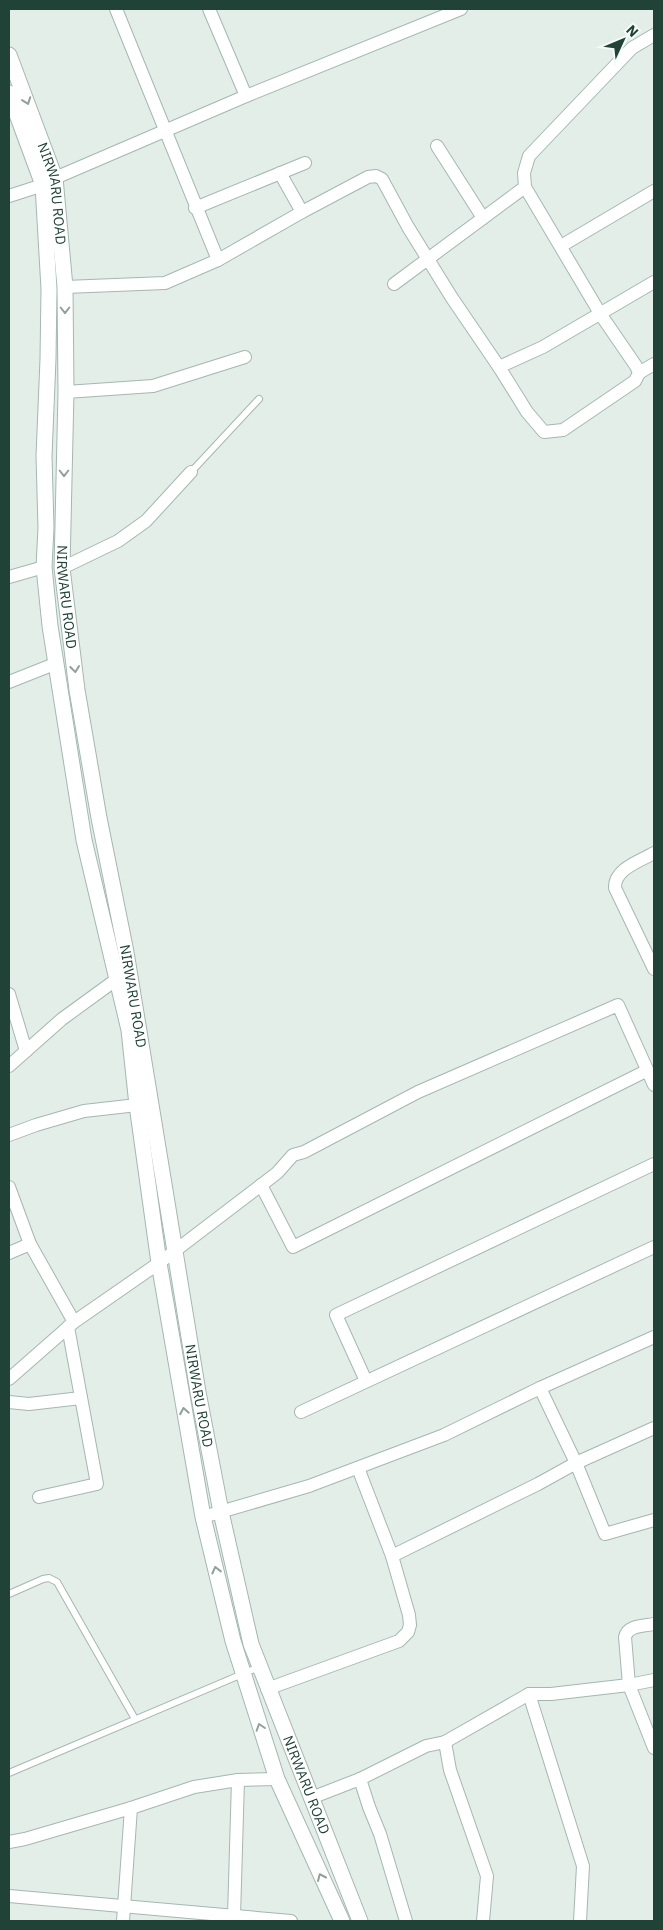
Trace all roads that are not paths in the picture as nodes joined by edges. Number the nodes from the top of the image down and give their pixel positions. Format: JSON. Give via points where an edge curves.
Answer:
{"nodes":[{"id":1,"x":116,"y":9,"type":"edge"},
{"id":2,"x":209,"y":9,"type":"edge"},
{"id":3,"x":461,"y":9,"type":"edge"},
{"id":4,"x":654,"y":35,"type":"edge"},
{"id":5,"x":9,"y":55,"type":"edge"},
{"id":6,"x":9,"y":93,"type":"edge"},
{"id":7,"x":246,"y":96,"type":"junction"},
{"id":8,"x":165,"y":130,"type":"junction"},
{"id":9,"x":437,"y":146,"type":"dead end"},
{"id":10,"x":305,"y":163,"type":"dead end"},
{"id":11,"x":280,"y":173,"type":"junction"},
{"id":12,"x":49,"y":182,"type":"junction"},
{"id":13,"x":525,"y":188,"type":"junction"},
{"id":14,"x":654,"y":191,"type":"edge"},
{"id":15,"x":9,"y":196,"type":"edge"},
{"id":16,"x":196,"y":208,"type":"junction"},
{"id":17,"x":302,"y":212,"type":"junction"},
{"id":18,"x":483,"y":218,"type":"junction"},
{"id":19,"x":561,"y":246,"type":"junction"},
{"id":20,"x":428,"y":259,"type":"junction"},
{"id":21,"x":218,"y":260,"type":"junction"},
{"id":22,"x":654,"y":282,"type":"edge"},
{"id":23,"x":394,"y":284,"type":"dead end"},
{"id":24,"x":65,"y":287,"type":"junction"},
{"id":25,"x":601,"y":314,"type":"junction"},
{"id":26,"x":245,"y":356,"type":"dead end"},
{"id":27,"x":654,"y":364,"type":"edge"},
{"id":28,"x":499,"y":367,"type":"junction"},
{"id":29,"x":639,"y":373,"type":"junction"},
{"id":30,"x":66,"y":392,"type":"junction"},
{"id":31,"x":259,"y":398,"type":"dead end"},
{"id":32,"x":191,"y":472,"type":"joint"},
{"id":33,"x":44,"y":567,"type":"junction"},
{"id":34,"x":62,"y":567,"type":"junction"},
{"id":35,"x":9,"y":577,"type":"edge"},
{"id":36,"x":56,"y":663,"type":"junction"},
{"id":37,"x":9,"y":682,"type":"edge"},
{"id":38,"x":654,"y":853,"type":"edge"},
{"id":39,"x":653,"y":964,"type":"edge"},
{"id":40,"x":117,"y":979,"type":"junction"},
{"id":41,"x":9,"y":994,"type":"edge"},
{"id":42,"x":26,"y":1051,"type":"junction"},
{"id":43,"x":9,"y":1066,"type":"edge"},
{"id":44,"x":646,"y":1071,"type":"junction"},
{"id":45,"x":654,"y":1086,"type":"edge"},
{"id":46,"x":137,"y":1105,"type":"junction"},
{"id":47,"x":9,"y":1136,"type":"edge"},
{"id":48,"x":654,"y":1164,"type":"edge"},
{"id":49,"x":261,"y":1184,"type":"junction"},
{"id":50,"x":9,"y":1187,"type":"edge"},
{"id":51,"x":30,"y":1244,"type":"junction"},
{"id":52,"x":654,"y":1246,"type":"edge"},
{"id":53,"x":175,"y":1249,"type":"junction"},
{"id":54,"x":9,"y":1253,"type":"edge"},
{"id":55,"x":159,"y":1262,"type":"junction"},
{"id":56,"x":71,"y":1324,"type":"junction"},
{"id":57,"x":654,"y":1337,"type":"edge"},
{"id":58,"x":9,"y":1379,"type":"edge"},
{"id":59,"x":366,"y":1380,"type":"junction"},
{"id":60,"x":540,"y":1388,"type":"junction"},
{"id":61,"x":81,"y":1398,"type":"junction"},
{"id":62,"x":9,"y":1402,"type":"edge"},
{"id":63,"x":301,"y":1412,"type":"dead end"},
{"id":64,"x":654,"y":1428,"type":"edge"},
{"id":65,"x":576,"y":1463,"type":"junction"},
{"id":66,"x":358,"y":1468,"type":"junction"},
{"id":67,"x":39,"y":1497,"type":"dead end"},
{"id":68,"x":221,"y":1512,"type":"junction"},
{"id":69,"x":203,"y":1517,"type":"junction"},
{"id":70,"x":654,"y":1520,"type":"edge"},
{"id":71,"x":392,"y":1556,"type":"junction"},
{"id":72,"x":9,"y":1594,"type":"edge"},
{"id":73,"x":654,"y":1624,"type":"edge"},
{"id":74,"x":260,"y":1667,"type":"junction"},
{"id":75,"x":243,"y":1673,"type":"junction"},
{"id":76,"x":654,"y":1680,"type":"edge"},
{"id":77,"x":629,"y":1685,"type":"junction"},
{"id":78,"x":267,"y":1689,"type":"junction"},
{"id":79,"x":529,"y":1694,"type":"junction"},
{"id":80,"x":135,"y":1720,"type":"junction"},
{"id":81,"x":445,"y":1742,"type":"junction"},
{"id":82,"x":654,"y":1748,"type":"edge"},
{"id":83,"x":9,"y":1772,"type":"edge"},
{"id":84,"x":277,"y":1779,"type":"junction"},
{"id":85,"x":360,"y":1779,"type":"junction"},
{"id":86,"x":238,"y":1780,"type":"junction"},
{"id":87,"x":311,"y":1798,"type":"junction"},
{"id":88,"x":131,"y":1808,"type":"junction"},
{"id":89,"x":9,"y":1842,"type":"edge"},
{"id":90,"x":9,"y":1896,"type":"edge"},
{"id":91,"x":124,"y":1906,"type":"junction"},
{"id":92,"x":234,"y":1916,"type":"junction"},
{"id":93,"x":123,"y":1921,"type":"edge"},
{"id":94,"x":292,"y":1921,"type":"edge"},
{"id":95,"x":342,"y":1921,"type":"edge"},
{"id":96,"x":360,"y":1921,"type":"edge"},
{"id":97,"x":406,"y":1921,"type":"edge"},
{"id":98,"x":483,"y":1921,"type":"edge"},
{"id":99,"x":580,"y":1921,"type":"edge"}],
"edges":[{"from":1,"to":8,"type":"street"},
{"from":2,"to":7,"type":"street"},
{"from":3,"to":7,"type":"street"},
{"from":4,"to":13,"type":"street","via":[[632,48],[529,156],[524,172]]},
{"from":5,"to":12,"type":"street","name":"NIRWARU ROAD","one_way":true},
{"from":6,"to":12,"type":"street","name":"NIRWARU ROAD"},
{"from":7,"to":8,"type":"street"},
{"from":8,"to":12,"type":"street"},
{"from":8,"to":16,"type":"street"},
{"from":9,"to":18,"type":"street"},
{"from":10,"to":11,"type":"street"},
{"from":11,"to":16,"type":"street"},
{"from":11,"to":17,"type":"street"},
{"from":12,"to":15,"type":"street"},
{"from":12,"to":24,"type":"street","name":"NIRWARU ROAD"},
{"from":12,"to":33,"type":"street","name":"NIRWARU ROAD"},
{"from":13,"to":18,"type":"street"},
{"from":13,"to":19,"type":"street"},
{"from":14,"to":19,"type":"street"},
{"from":16,"to":21,"type":"street"},
{"from":17,"to":20,"type":"street","via":[[368,177],[376,176],[382,179]]},
{"from":17,"to":21,"type":"street"},
{"from":18,"to":20,"type":"street"},
{"from":19,"to":25,"type":"street"},
{"from":20,"to":23,"type":"street"},
{"from":20,"to":28,"type":"street"},
{"from":21,"to":24,"type":"street","via":[[165,283]]},
{"from":22,"to":25,"type":"street"},
{"from":24,"to":30,"type":"street","name":"NIRWARU ROAD","one_way":true},
{"from":25,"to":28,"type":"street"},
{"from":25,"to":29,"type":"street"},
{"from":26,"to":30,"type":"street","via":[[153,386]]},
{"from":27,"to":29,"type":"street"},
{"from":28,"to":29,"type":"street","via":[[526,412],[544,432],[562,430],[635,381]]},
{"from":30,"to":34,"type":"street","name":"NIRWARU ROAD","one_way":true},
{"from":31,"to":32,"type":"lane"},
{"from":32,"to":34,"type":"street","via":[[146,521],[118,541]]},
{"from":33,"to":34,"type":"street"},
{"from":33,"to":35,"type":"street"},
{"from":33,"to":36,"type":"street","name":"NIRWARU ROAD"},
{"from":34,"to":53,"type":"street","name":"NIRWARU ROAD","one_way":true,"via":[[77,690],[126,952]]},
{"from":36,"to":37,"type":"street"},
{"from":36,"to":40,"type":"street","name":"NIRWARU ROAD","via":[[84,840]]},
{"from":38,"to":39,"type":"street","via":[[623,870],[615,883]]},
{"from":40,"to":42,"type":"street","via":[[62,1019]]},
{"from":40,"to":46,"type":"street","name":"NIRWARU ROAD","via":[[129,1030]]},
{"from":41,"to":42,"type":"street"},
{"from":42,"to":43,"type":"street"},
{"from":44,"to":45,"type":"street"},
{"from":44,"to":49,"type":"street","via":[[293,1247]]},
{"from":44,"to":49,"type":"street","via":[[618,1005],[418,1092],[293,1155],[277,1173]]},
{"from":46,"to":47,"type":"street","via":[[84,1111]]},
{"from":46,"to":55,"type":"street","name":"NIRWARU ROAD"},
{"from":48,"to":59,"type":"street","via":[[336,1314]]},
{"from":49,"to":53,"type":"street"},
{"from":50,"to":51,"type":"street"},
{"from":51,"to":54,"type":"street"},
{"from":51,"to":56,"type":"street"},
{"from":52,"to":59,"type":"street"},
{"from":53,"to":55,"type":"street"},
{"from":53,"to":68,"type":"street","name":"NIRWARU ROAD"},
{"from":55,"to":56,"type":"street"},
{"from":69,"to":55,"type":"street","name":"NIRWARU ROAD","one_way":true},
{"from":56,"to":58,"type":"street"},
{"from":56,"to":61,"type":"street"},
{"from":57,"to":60,"type":"street"},
{"from":59,"to":63,"type":"street"},
{"from":60,"to":65,"type":"street"},
{"from":60,"to":66,"type":"street","via":[[444,1435]]},
{"from":61,"to":62,"type":"street","via":[[29,1404]]},
{"from":61,"to":67,"type":"street","via":[[97,1484]]},
{"from":64,"to":65,"type":"street"},
{"from":65,"to":70,"type":"street","via":[[605,1534]]},
{"from":65,"to":71,"type":"street"},
{"from":66,"to":68,"type":"street"},
{"from":66,"to":71,"type":"street"},
{"from":68,"to":69,"type":"street"},
{"from":68,"to":74,"type":"street","name":"NIRWARU ROAD","via":[[251,1644]]},
{"from":75,"to":69,"type":"street","name":"NIRWARU ROAD","one_way":true},
{"from":71,"to":78,"type":"street","via":[[409,1615],[408,1632],[399,1641]]},
{"from":72,"to":80,"type":"lane","via":[[43,1578],[57,1582]]},
{"from":73,"to":77,"type":"street","via":[[626,1632]]},
{"from":74,"to":75,"type":"lane"},
{"from":74,"to":78,"type":"street","name":"NIRWARU ROAD"},
{"from":75,"to":80,"type":"lane"},
{"from":84,"to":75,"type":"street","name":"NIRWARU ROAD","one_way":true},
{"from":76,"to":77,"type":"street"},
{"from":77,"to":79,"type":"street"},
{"from":77,"to":82,"type":"street"},
{"from":78,"to":87,"type":"street","name":"NIRWARU ROAD"},
{"from":79,"to":81,"type":"street"},
{"from":79,"to":99,"type":"street","via":[[583,1866]]},
{"from":80,"to":83,"type":"lane"},
{"from":81,"to":85,"type":"street","via":[[426,1746]]},
{"from":81,"to":98,"type":"street","via":[[450,1770],[487,1876]]},
{"from":84,"to":86,"type":"street"},
{"from":95,"to":84,"type":"street","name":"NIRWARU ROAD","one_way":true},
{"from":85,"to":87,"type":"street"},
{"from":85,"to":97,"type":"street"},
{"from":86,"to":88,"type":"street","via":[[194,1787]]},
{"from":86,"to":92,"type":"street"},
{"from":87,"to":96,"type":"street","name":"NIRWARU ROAD"},
{"from":88,"to":89,"type":"street"},
{"from":88,"to":91,"type":"street"},
{"from":90,"to":91,"type":"street"},
{"from":91,"to":92,"type":"street"},
{"from":91,"to":93,"type":"street"},
{"from":92,"to":94,"type":"street"}]}
